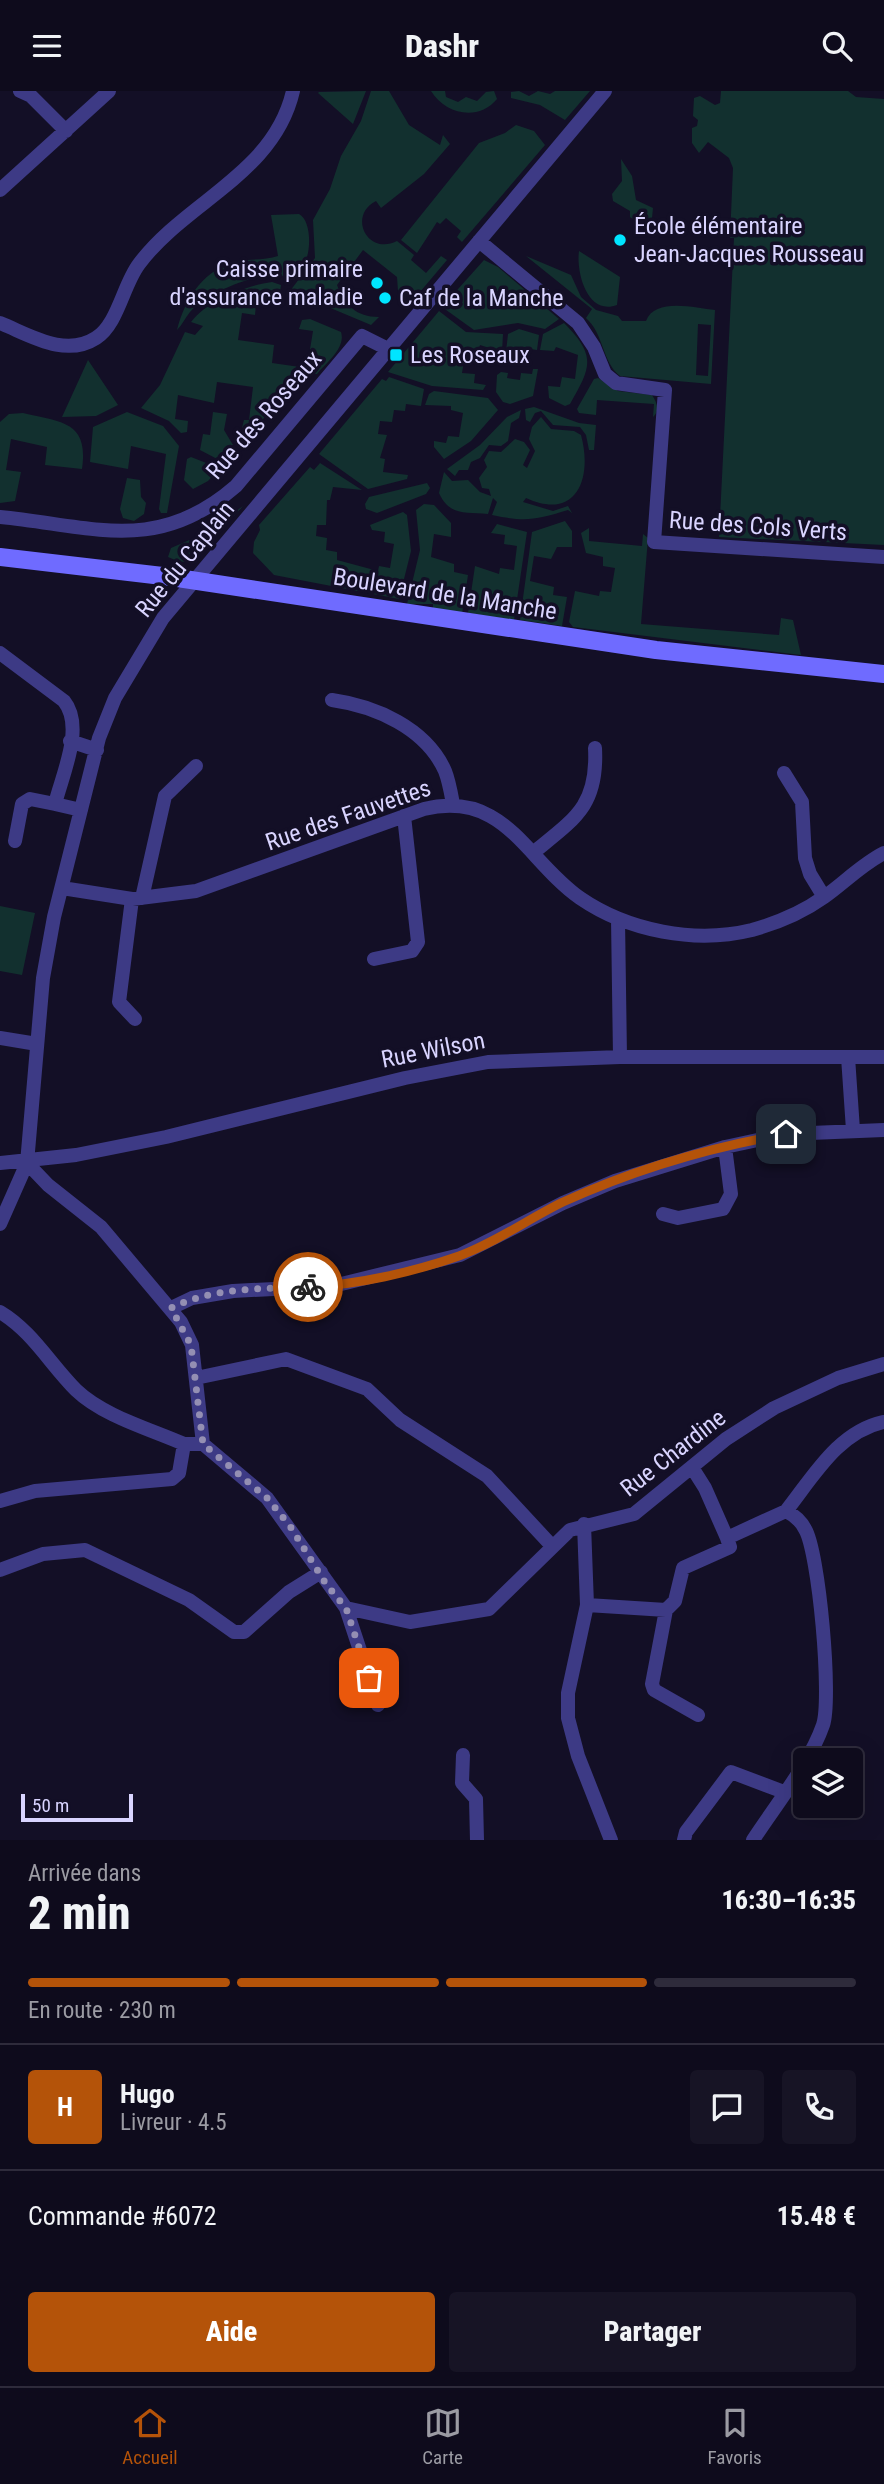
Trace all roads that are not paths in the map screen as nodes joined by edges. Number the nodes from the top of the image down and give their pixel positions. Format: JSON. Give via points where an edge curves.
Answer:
{"nodes":[{"id":1,"x":20,"y":91,"type":"edge"},
{"id":2,"x":109,"y":91,"type":"edge"},
{"id":3,"x":292,"y":91,"type":"edge"},
{"id":4,"x":605,"y":91,"type":"edge"},
{"id":5,"x":66,"y":131,"type":"junction"},
{"id":6,"x":0,"y":190,"type":"edge"},
{"id":7,"x":479,"y":241,"type":"junction"},
{"id":8,"x":0,"y":323,"type":"edge"},
{"id":9,"x":388,"y":349,"type":"junction"},
{"id":10,"x":0,"y":517,"type":"edge"},
{"id":11,"x":0,"y":557,"type":"edge"},
{"id":12,"x":884,"y":557,"type":"edge"},
{"id":13,"x":195,"y":581,"type":"junction"},
{"id":14,"x":0,"y":653,"type":"edge"},
{"id":15,"x":884,"y":674,"type":"edge"},
{"id":16,"x":332,"y":700,"type":"dead end"},
{"id":17,"x":70,"y":741,"type":"junction"},
{"id":18,"x":595,"y":748,"type":"dead end"},
{"id":19,"x":97,"y":750,"type":"junction"},
{"id":20,"x":196,"y":766,"type":"dead end"},
{"id":21,"x":784,"y":773,"type":"dead end"},
{"id":22,"x":55,"y":804,"type":"junction"},
{"id":23,"x":453,"y":804,"type":"junction"},
{"id":24,"x":81,"y":810,"type":"junction"},
{"id":25,"x":404,"y":816,"type":"junction"},
{"id":26,"x":15,"y":841,"type":"dead end"},
{"id":27,"x":534,"y":852,"type":"junction"},
{"id":28,"x":884,"y":853,"type":"edge"},
{"id":29,"x":62,"y":888,"type":"junction"},
{"id":30,"x":824,"y":897,"type":"junction"},
{"id":31,"x":137,"y":898,"type":"junction"},
{"id":32,"x":618,"y":919,"type":"junction"},
{"id":33,"x":374,"y":959,"type":"dead end"},
{"id":34,"x":135,"y":1019,"type":"dead end"},
{"id":35,"x":0,"y":1038,"type":"edge"},
{"id":36,"x":37,"y":1044,"type":"junction"},
{"id":37,"x":620,"y":1057,"type":"junction"},
{"id":38,"x":848,"y":1057,"type":"junction"},
{"id":39,"x":884,"y":1057,"type":"edge"},
{"id":40,"x":853,"y":1130,"type":"junction"},
{"id":41,"x":884,"y":1130,"type":"edge"},
{"id":42,"x":724,"y":1147,"type":"junction"},
{"id":43,"x":27,"y":1163,"type":"junction"},
{"id":44,"x":0,"y":1164,"type":"edge"},
{"id":45,"x":663,"y":1214,"type":"dead end"},
{"id":46,"x":0,"y":1224,"type":"edge"},
{"id":47,"x":171,"y":1308,"type":"junction"},
{"id":48,"x":0,"y":1312,"type":"edge"},
{"id":49,"x":884,"y":1364,"type":"edge"},
{"id":50,"x":196,"y":1378,"type":"junction"},
{"id":51,"x":883,"y":1422,"type":"edge"},
{"id":52,"x":184,"y":1444,"type":"junction"},
{"id":53,"x":203,"y":1444,"type":"junction"},
{"id":54,"x":693,"y":1469,"type":"junction"},
{"id":55,"x":0,"y":1501,"type":"edge"},
{"id":56,"x":786,"y":1511,"type":"junction"},
{"id":57,"x":584,"y":1524,"type":"junction"},
{"id":58,"x":727,"y":1538,"type":"junction"},
{"id":59,"x":552,"y":1546,"type":"junction"},
{"id":60,"x":0,"y":1570,"type":"edge"},
{"id":61,"x":321,"y":1572,"type":"junction"},
{"id":62,"x":587,"y":1605,"type":"junction"},
{"id":63,"x":346,"y":1608,"type":"junction"},
{"id":64,"x":666,"y":1610,"type":"junction"},
{"id":65,"x":378,"y":1705,"type":"dead end"},
{"id":66,"x":698,"y":1715,"type":"dead end"},
{"id":67,"x":463,"y":1755,"type":"dead end"},
{"id":68,"x":784,"y":1792,"type":"junction"},
{"id":69,"x":477,"y":1840,"type":"edge"},
{"id":70,"x":611,"y":1840,"type":"edge"},
{"id":71,"x":684,"y":1840,"type":"edge"},
{"id":72,"x":753,"y":1840,"type":"edge"}],
"edges":[{"from":1,"to":5,"type":"street"},
{"from":2,"to":5,"type":"street"},
{"from":3,"to":8,"type":"street","via":[[276,133],[260,155],[137,266],[97,338],[61,346]]},
{"from":4,"to":7,"type":"street","name":"Rue du Caplain"},
{"from":5,"to":6,"type":"street"},
{"from":7,"to":9,"type":"street","name":"Rue du Caplain"},
{"from":7,"to":12,"type":"street","name":"Rue des Cols Verts","via":[[578,323],[605,375],[615,383],[665,390],[654,542]]},
{"from":9,"to":10,"type":"street","name":"Rue des Roseaux","via":[[362,336],[236,486],[219,502],[185,521],[121,532]]},
{"from":9,"to":13,"type":"street","name":"Rue du Caplain"},
{"from":11,"to":13,"type":"main road","name":"Boulevard de la Manche"},
{"from":13,"to":15,"type":"main road","name":"Boulevard de la Manche","via":[[644,648]]},
{"from":13,"to":19,"type":"street","name":"Rue du Caplain","via":[[163,618],[115,698]]},
{"from":14,"to":17,"type":"street","via":[[64,701],[73,719]]},
{"from":16,"to":23,"type":"street","via":[[383,713],[419,738],[445,771]]},
{"from":17,"to":19,"type":"street"},
{"from":17,"to":22,"type":"street"},
{"from":18,"to":27,"type":"street","via":[[596,780],[586,801]]},
{"from":19,"to":24,"type":"street","name":"Rue du Caplain"},
{"from":20,"to":31,"type":"street","via":[[165,796]]},
{"from":21,"to":30,"type":"street","via":[[802,802],[805,858]]},
{"from":22,"to":24,"type":"street"},
{"from":22,"to":26,"type":"street","via":[[30,799],[22,804]]},
{"from":23,"to":25,"type":"street","name":"Rue des Fauvettes"},
{"from":23,"to":27,"type":"street","name":"Rue des Fauvettes","via":[[494,818]]},
{"from":24,"to":29,"type":"street","name":"Rue du Caplain"},
{"from":25,"to":31,"type":"street","name":"Rue des Fauvettes","via":[[196,891]]},
{"from":25,"to":33,"type":"street","via":[[418,942],[412,951]]},
{"from":27,"to":32,"type":"street","name":"Rue des Fauvettes","via":[[580,898]]},
{"from":28,"to":30,"type":"street","name":"Rue des Fauvettes"},
{"from":29,"to":31,"type":"street","name":"Rue des Fauvettes"},
{"from":29,"to":36,"type":"street","name":"Rue du Caplain","via":[[43,978]]},
{"from":30,"to":32,"type":"street","name":"Rue des Fauvettes","via":[[775,922],[727,935],[676,933]]},
{"from":31,"to":34,"type":"street","via":[[119,1002]]},
{"from":32,"to":37,"type":"street"},
{"from":35,"to":36,"type":"street"},
{"from":36,"to":43,"type":"street","name":"Rue du Caplain"},
{"from":37,"to":38,"type":"street","name":"Rue Wilson"},
{"from":37,"to":43,"type":"street","name":"Rue Wilson","via":[[488,1062],[166,1137]]},
{"from":38,"to":39,"type":"street","name":"Rue Wilson"},
{"from":38,"to":40,"type":"street"},
{"from":40,"to":41,"type":"street"},
{"from":40,"to":42,"type":"street","via":[[786,1134]]},
{"from":42,"to":45,"type":"street","via":[[731,1194],[723,1209],[678,1218]]},
{"from":42,"to":47,"type":"street","via":[[615,1181],[460,1255],[333,1286],[233,1291],[191,1298]]},
{"from":43,"to":44,"type":"street","name":"Rue Wilson"},
{"from":43,"to":46,"type":"street","name":"Rue du Caplain"},
{"from":43,"to":47,"type":"street","via":[[101,1227]]},
{"from":47,"to":50,"type":"street","via":[[191,1345]]},
{"from":48,"to":52,"type":"street","via":[[17,1322],[77,1391]]},
{"from":49,"to":54,"type":"street","name":"Rue Chardine","via":[[838,1378],[781,1405],[726,1439]]},
{"from":50,"to":53,"type":"street"},
{"from":50,"to":59,"type":"street","via":[[286,1359],[367,1389],[400,1420],[487,1476]]},
{"from":51,"to":56,"type":"street","via":[[867,1425],[842,1442]]},
{"from":52,"to":53,"type":"street"},
{"from":52,"to":55,"type":"street","via":[[179,1473],[172,1479],[34,1491]]},
{"from":53,"to":61,"type":"street","via":[[267,1498]]},
{"from":54,"to":57,"type":"street","name":"Rue Chardine","via":[[634,1514]]},
{"from":54,"to":58,"type":"street"},
{"from":56,"to":58,"type":"street"},
{"from":56,"to":68,"type":"street","via":[[799,1520],[810,1540],[827,1688],[823,1727]]},
{"from":57,"to":59,"type":"street","name":"Rue Chardine"},
{"from":57,"to":62,"type":"street"},
{"from":58,"to":64,"type":"street","via":[[730,1546],[683,1568],[675,1601]]},
{"from":59,"to":63,"type":"street","name":"Rue Chardine","via":[[489,1609],[410,1622]]},
{"from":60,"to":61,"type":"street","via":[[43,1554],[85,1550],[189,1599],[234,1632],[244,1632],[289,1592]]},
{"from":61,"to":63,"type":"street"},
{"from":62,"to":64,"type":"street"},
{"from":62,"to":70,"type":"street","via":[[568,1693],[568,1718]]},
{"from":63,"to":65,"type":"street"},
{"from":64,"to":66,"type":"street","via":[[653,1690]]},
{"from":67,"to":69,"type":"street","via":[[462,1783],[475,1799]]},
{"from":68,"to":71,"type":"street","via":[[731,1772]]},
{"from":68,"to":72,"type":"street"}]}
